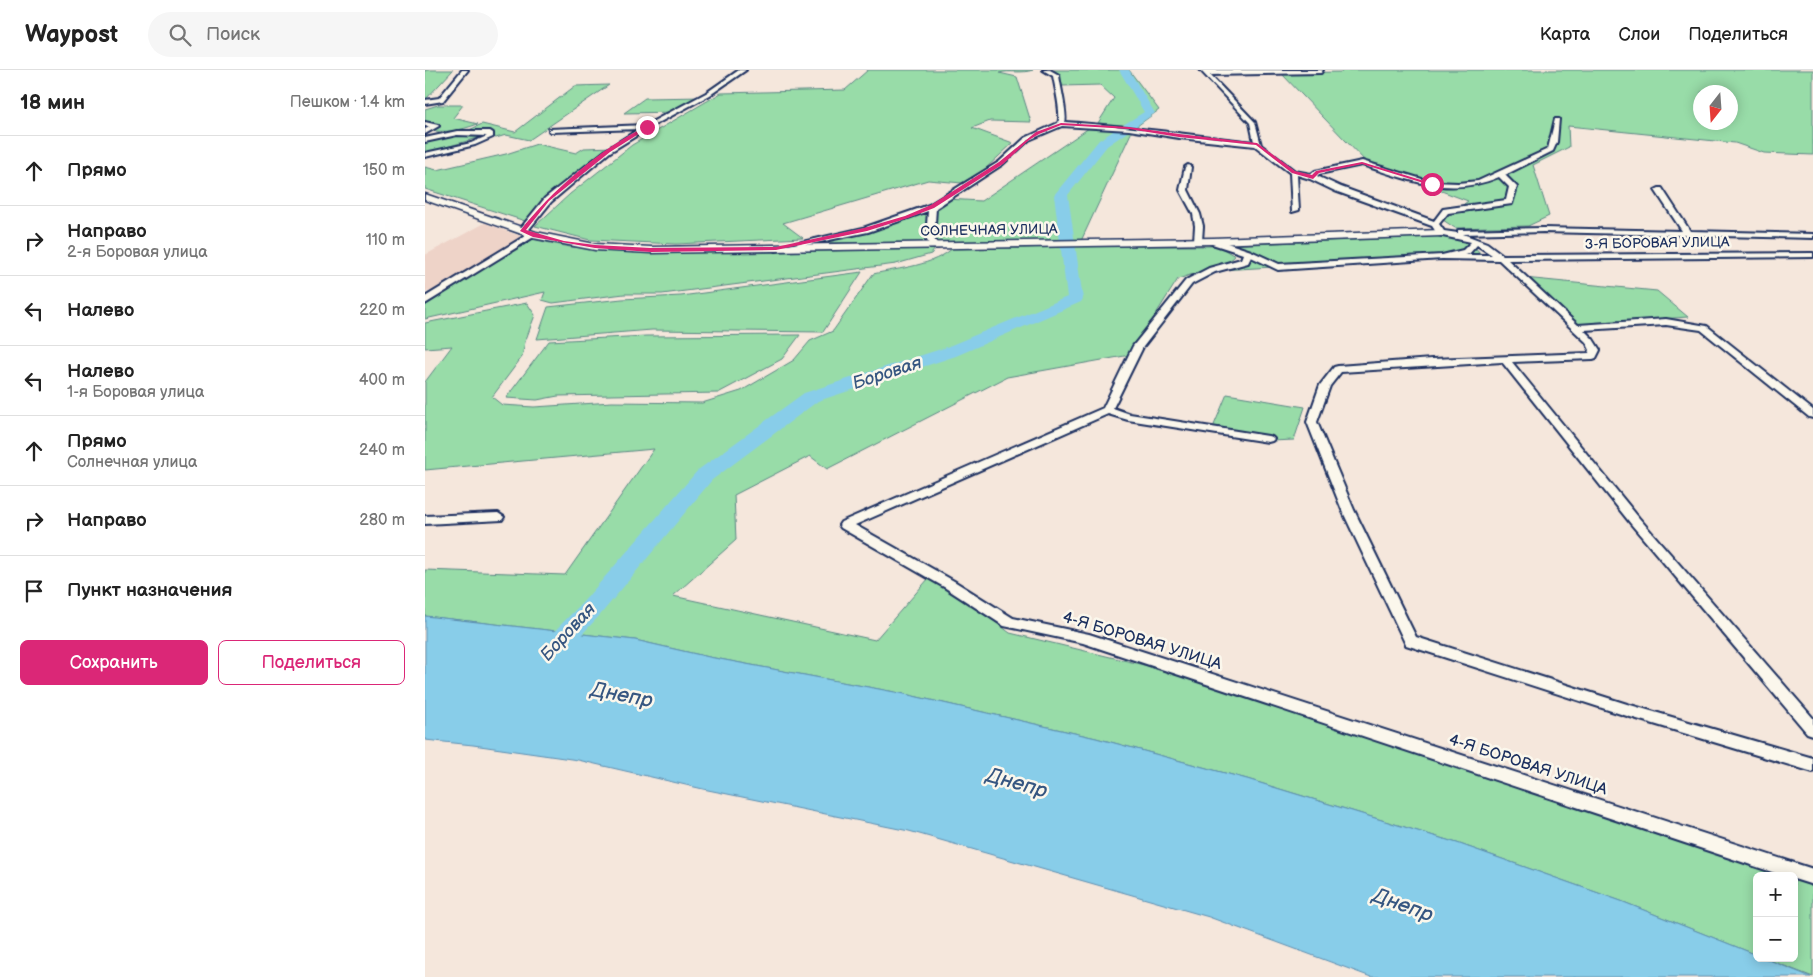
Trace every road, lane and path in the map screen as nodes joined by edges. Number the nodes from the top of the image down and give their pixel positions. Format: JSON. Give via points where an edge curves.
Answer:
{"nodes":[{"id":1,"x":465,"y":70,"type":"edge"},
{"id":2,"x":743,"y":70,"type":"edge"},
{"id":3,"x":1046,"y":70,"type":"edge"},
{"id":4,"x":1321,"y":71,"type":"dead end"},
{"id":5,"x":1205,"y":72,"type":"edge"},
{"id":6,"x":441,"y":100,"type":"junction"},
{"id":7,"x":425,"y":102,"type":"edge"},
{"id":8,"x":425,"y":109,"type":"edge"},
{"id":9,"x":1557,"y":120,"type":"dead end"},
{"id":10,"x":425,"y":124,"type":"edge"},
{"id":11,"x":1061,"y":124,"type":"junction"},
{"id":12,"x":647,"y":127,"type":"junction"},
{"id":13,"x":551,"y":130,"type":"dead end"},
{"id":14,"x":425,"y":132,"type":"edge"},
{"id":15,"x":425,"y":140,"type":"edge"},
{"id":16,"x":1257,"y":144,"type":"junction"},
{"id":17,"x":425,"y":155,"type":"edge"},
{"id":18,"x":1188,"y":167,"type":"dead end"},
{"id":19,"x":1293,"y":172,"type":"junction"},
{"id":20,"x":1500,"y":174,"type":"junction"},
{"id":21,"x":1313,"y":177,"type":"junction"},
{"id":22,"x":1659,"y":190,"type":"dead end"},
{"id":23,"x":425,"y":197,"type":"edge"},
{"id":24,"x":932,"y":206,"type":"junction"},
{"id":25,"x":1295,"y":210,"type":"dead end"},
{"id":26,"x":1438,"y":228,"type":"junction"},
{"id":27,"x":1687,"y":232,"type":"junction"},
{"id":28,"x":528,"y":233,"type":"junction"},
{"id":29,"x":1813,"y":236,"type":"edge"},
{"id":30,"x":1197,"y":241,"type":"junction"},
{"id":31,"x":1212,"y":241,"type":"junction"},
{"id":32,"x":1477,"y":242,"type":"junction"},
{"id":33,"x":935,"y":246,"type":"junction"},
{"id":34,"x":776,"y":249,"type":"junction"},
{"id":35,"x":1248,"y":253,"type":"junction"},
{"id":36,"x":1813,"y":255,"type":"edge"},
{"id":37,"x":1442,"y":257,"type":"junction"},
{"id":38,"x":1501,"y":258,"type":"junction"},
{"id":39,"x":425,"y":300,"type":"edge"},
{"id":40,"x":1577,"y":328,"type":"junction"},
{"id":41,"x":1504,"y":359,"type":"junction"},
{"id":42,"x":1107,"y":410,"type":"junction"},
{"id":43,"x":1813,"y":415,"type":"edge"},
{"id":44,"x":1268,"y":439,"type":"dead end"},
{"id":45,"x":498,"y":517,"type":"dead end"},
{"id":46,"x":425,"y":520,"type":"edge"},
{"id":47,"x":1813,"y":729,"type":"edge"},
{"id":48,"x":1813,"y":765,"type":"edge"},
{"id":49,"x":1813,"y":877,"type":"edge"}],
"edges":[{"from":1,"to":6,"type":"street"},
{"from":2,"to":12,"type":"street","via":[[708,94]]},
{"from":3,"to":11,"type":"street","via":[[1056,76],[1065,116]]},
{"from":4,"to":5,"type":"street"},
{"from":5,"to":16,"type":"street","via":[[1253,123]]},
{"from":6,"to":7,"type":"street"},
{"from":6,"to":8,"type":"street"},
{"from":9,"to":20,"type":"street","via":[[1553,127],[1555,143],[1551,150]]},
{"from":10,"to":14,"type":"street","via":[[436,126]]},
{"from":11,"to":16,"type":"street","via":[[1129,128]]},
{"from":11,"to":24,"type":"street","via":[[1032,136],[1001,163]]},
{"from":12,"to":13,"type":"street"},
{"from":12,"to":28,"type":"street","via":[[608,151],[548,200]]},
{"from":15,"to":17,"type":"street","via":[[453,133],[490,133],[490,138],[473,144]]},
{"from":16,"to":19,"type":"street"},
{"from":18,"to":30,"type":"street","via":[[1184,190],[1196,210],[1200,228]]},
{"from":19,"to":21,"type":"street"},
{"from":19,"to":25,"type":"street"},
{"from":20,"to":21,"type":"street","via":[[1479,183],[1432,184],[1362,163],[1317,172]]},
{"from":20,"to":26,"type":"street","via":[[1513,187],[1509,202],[1446,212]]},
{"from":21,"to":26,"type":"street"},
{"from":22,"to":27,"type":"street"},
{"from":23,"to":28,"type":"street","name":"СОЛНЕЧНАЯ УЛИЦА"},
{"from":24,"to":33,"type":"street","via":[[930,239]]},
{"from":24,"to":34,"type":"street","via":[[865,230]]},
{"from":26,"to":27,"type":"street"},
{"from":26,"to":31,"type":"street","name":"СОЛНЕЧНАЯ УЛИЦА"},
{"from":26,"to":32,"type":"street"},
{"from":27,"to":29,"type":"street"},
{"from":28,"to":34,"type":"street","name":"СОЛНЕЧНАЯ УЛИЦА","via":[[595,247],[641,250]]},
{"from":28,"to":39,"type":"street"},
{"from":30,"to":31,"type":"street","name":"СОЛНЕЧНАЯ УЛИЦА"},
{"from":30,"to":33,"type":"street","name":"СОЛНЕЧНАЯ УЛИЦА"},
{"from":31,"to":35,"type":"street"},
{"from":32,"to":37,"type":"street","via":[[1466,252]]},
{"from":32,"to":38,"type":"street"},
{"from":33,"to":34,"type":"street","name":"СОЛНЕЧНАЯ УЛИЦА"},
{"from":35,"to":37,"type":"street","via":[[1278,267]]},
{"from":35,"to":42,"type":"street","via":[[1245,261],[1212,270],[1189,282],[1138,346]]},
{"from":36,"to":38,"type":"street","name":"3-Я БОРОВАЯ УЛИЦА"},
{"from":37,"to":38,"type":"street","name":"3-Я БОРОВАЯ УЛИЦА"},
{"from":38,"to":40,"type":"street"},
{"from":40,"to":41,"type":"street","via":[[1590,341],[1595,350],[1593,356]]},
{"from":40,"to":43,"type":"street","via":[[1666,322],[1704,328]]},
{"from":41,"to":47,"type":"street","via":[[1635,521]]},
{"from":41,"to":48,"type":"street","via":[[1338,369],[1325,384],[1312,422],[1348,510],[1411,640],[1627,710]]},
{"from":42,"to":44,"type":"street","via":[[1128,418]]},
{"from":42,"to":49,"type":"street","name":"4-Я БОРОВАЯ УЛИЦА","via":[[845,525],[1009,622],[1084,638],[1135,654]]},
{"from":45,"to":46,"type":"street"}]}
